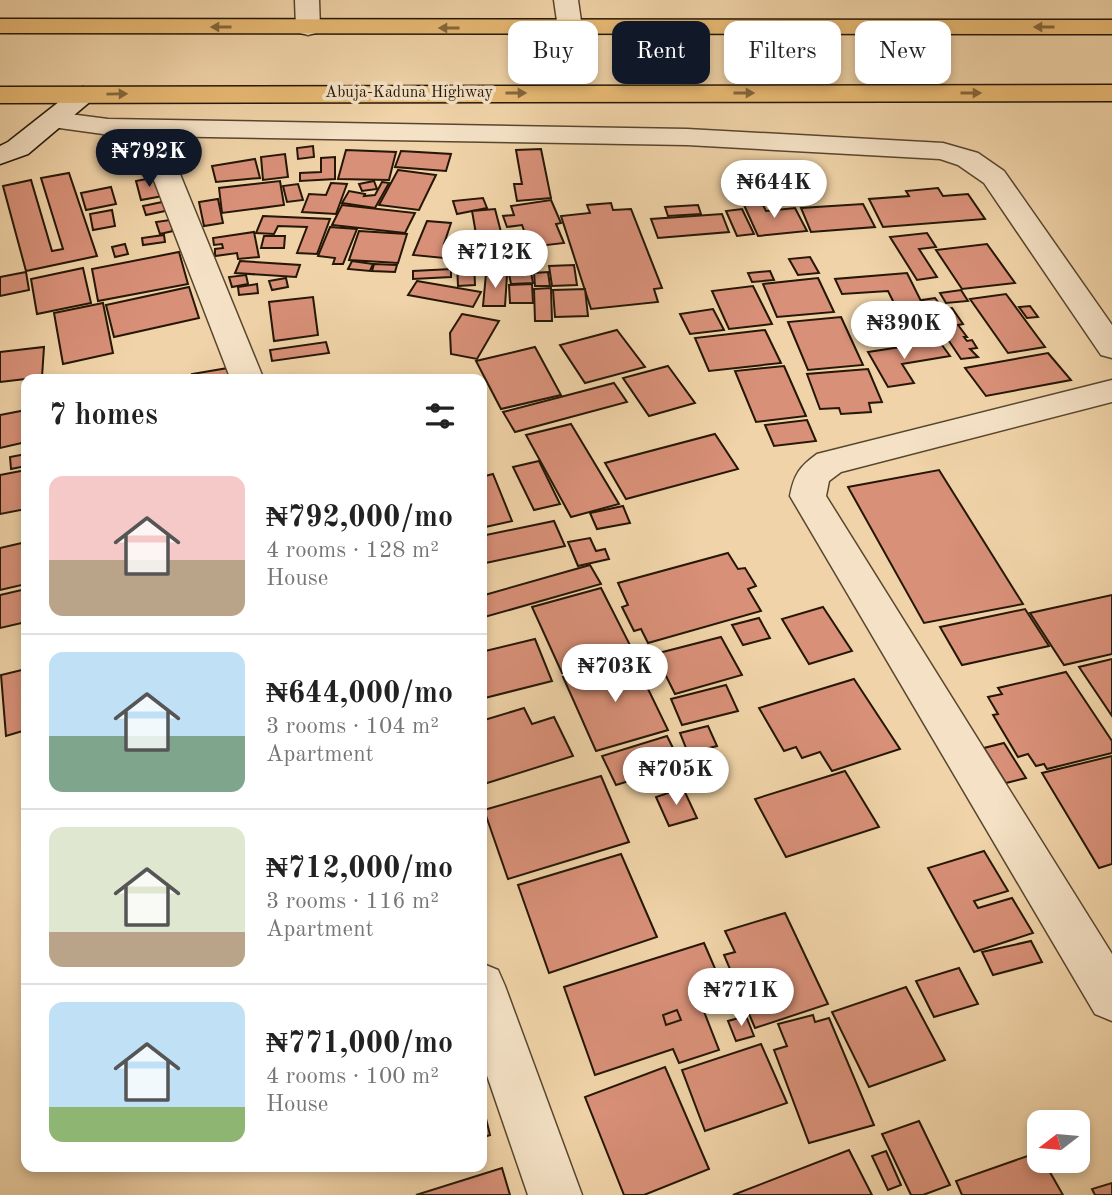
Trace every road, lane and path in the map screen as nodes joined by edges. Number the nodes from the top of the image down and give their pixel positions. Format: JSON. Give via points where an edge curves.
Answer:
{"nodes":[{"id":1,"x":307,"y":0,"type":"edge"},
{"id":2,"x":566,"y":0,"type":"edge"},
{"id":3,"x":569,"y":21,"type":"edge"},
{"id":4,"x":0,"y":26,"type":"edge"},
{"id":5,"x":1112,"y":27,"type":"edge"},
{"id":6,"x":308,"y":28,"type":"junction"},
{"id":7,"x":508,"y":28,"type":"edge"},
{"id":8,"x":598,"y":28,"type":"edge"},
{"id":9,"x":1112,"y":93,"type":"edge"},
{"id":10,"x":0,"y":95,"type":"edge"},
{"id":11,"x":83,"y":95,"type":"junction"},
{"id":12,"x":54,"y":120,"type":"junction"},
{"id":13,"x":108,"y":127,"type":"junction"},
{"id":14,"x":0,"y":156,"type":"edge"},
{"id":15,"x":1112,"y":348,"type":"edge"},
{"id":16,"x":246,"y":374,"type":"edge"},
{"id":17,"x":1112,"y":391,"type":"edge"},
{"id":18,"x":1112,"y":998,"type":"edge"},
{"id":19,"x":487,"y":1003,"type":"edge"},
{"id":20,"x":555,"y":1195,"type":"edge"}],
"edges":[{"from":1,"to":6,"type":"street"},
{"from":2,"to":3,"type":"street"},
{"from":6,"to":4,"type":"highway","one_way":true},
{"from":5,"to":8,"type":"highway","one_way":true},
{"from":7,"to":6,"type":"highway","one_way":true},
{"from":11,"to":9,"type":"highway","name":"Abuja-Kaduna Highway","one_way":true},
{"from":10,"to":11,"type":"highway","name":"Abuja-Kaduna Highway"},
{"from":11,"to":12,"type":"street"},
{"from":12,"to":13,"type":"street"},
{"from":12,"to":14,"type":"street"},
{"from":13,"to":15,"type":"street","via":[[687,137],[943,151],[968,159],[994,177]]},
{"from":13,"to":16,"type":"street","via":[[157,152]]},
{"from":17,"to":18,"type":"street","via":[[829,463],[812,475],[808,496]]},
{"from":19,"to":20,"type":"street"}]}
